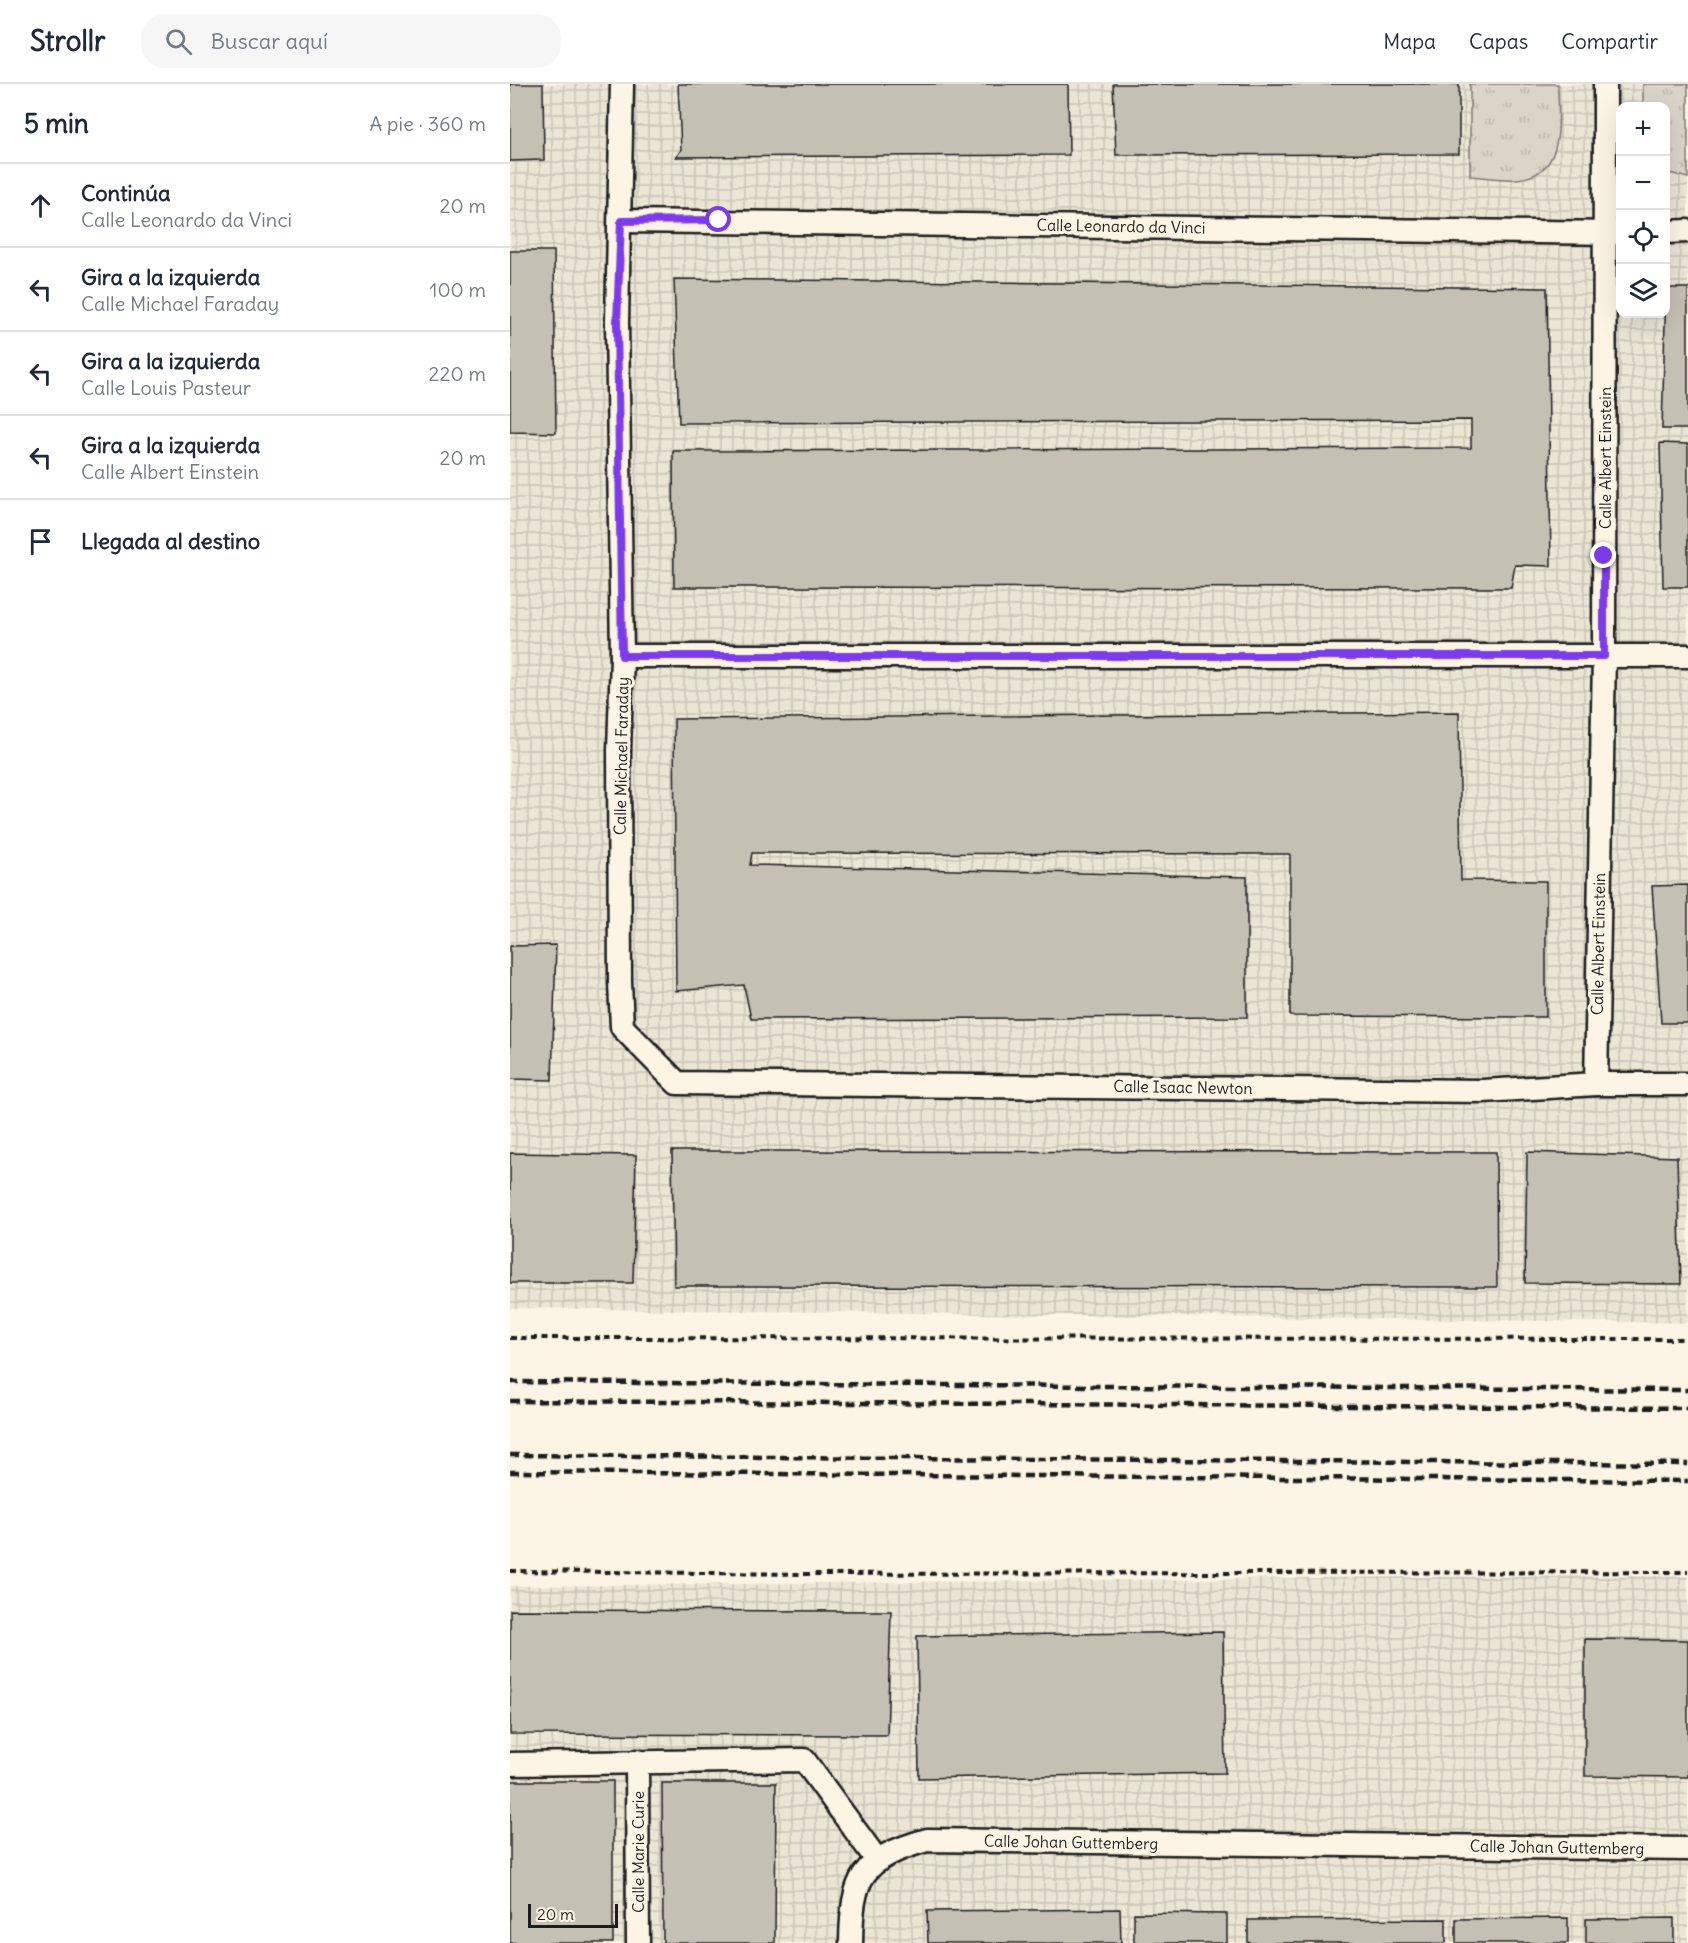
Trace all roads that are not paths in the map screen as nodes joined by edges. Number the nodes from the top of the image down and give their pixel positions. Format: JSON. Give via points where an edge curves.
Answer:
{"nodes":[{"id":1,"x":622,"y":84,"type":"edge"},
{"id":2,"x":1605,"y":84,"type":"edge"},
{"id":3,"x":621,"y":221,"type":"junction"},
{"id":4,"x":1688,"y":231,"type":"edge"},
{"id":5,"x":1670,"y":232,"type":"edge"},
{"id":6,"x":1613,"y":233,"type":"edge"},
{"id":7,"x":622,"y":656,"type":"junction"},
{"id":8,"x":1604,"y":656,"type":"junction"},
{"id":9,"x":1688,"y":656,"type":"edge"},
{"id":10,"x":677,"y":1083,"type":"joint"},
{"id":11,"x":1596,"y":1084,"type":"junction"},
{"id":12,"x":1688,"y":1084,"type":"edge"},
{"id":13,"x":637,"y":1761,"type":"junction"},
{"id":14,"x":510,"y":1764,"type":"edge"},
{"id":15,"x":1688,"y":1849,"type":"edge"},
{"id":16,"x":877,"y":1860,"type":"junction"},
{"id":17,"x":638,"y":1943,"type":"edge"},
{"id":18,"x":851,"y":1943,"type":"edge"}],
"edges":[{"from":1,"to":3,"type":"street","name":"Calle Michael Faraday"},
{"from":2,"to":6,"type":"street","name":"Calle Albert Einstein"},
{"from":3,"to":6,"type":"street","name":"Calle Leonardo da Vinci"},
{"from":3,"to":7,"type":"street","name":"Calle Michael Faraday","via":[[617,322]]},
{"from":4,"to":5,"type":"street"},
{"from":6,"to":8,"type":"street","name":"Calle Albert Einstein"},
{"from":7,"to":8,"type":"street"},
{"from":7,"to":10,"type":"street","name":"Calle Michael Faraday","via":[[622,1027]]},
{"from":8,"to":9,"type":"street"},
{"from":8,"to":11,"type":"street","name":"Calle Albert Einstein"},
{"from":10,"to":11,"type":"street","name":"Calle Isaac Newton","via":[[1483,1091]]},
{"from":11,"to":12,"type":"street","name":"Calle Isaac Newton"},
{"from":13,"to":14,"type":"street"},
{"from":13,"to":16,"type":"street","via":[[804,1760]]},
{"from":13,"to":17,"type":"street","name":"Calle Marie Curie"},
{"from":15,"to":16,"type":"street","name":"Calle Johan Guttemberg","via":[[927,1840],[901,1847]]},
{"from":16,"to":18,"type":"street","via":[[853,1896]]}]}
